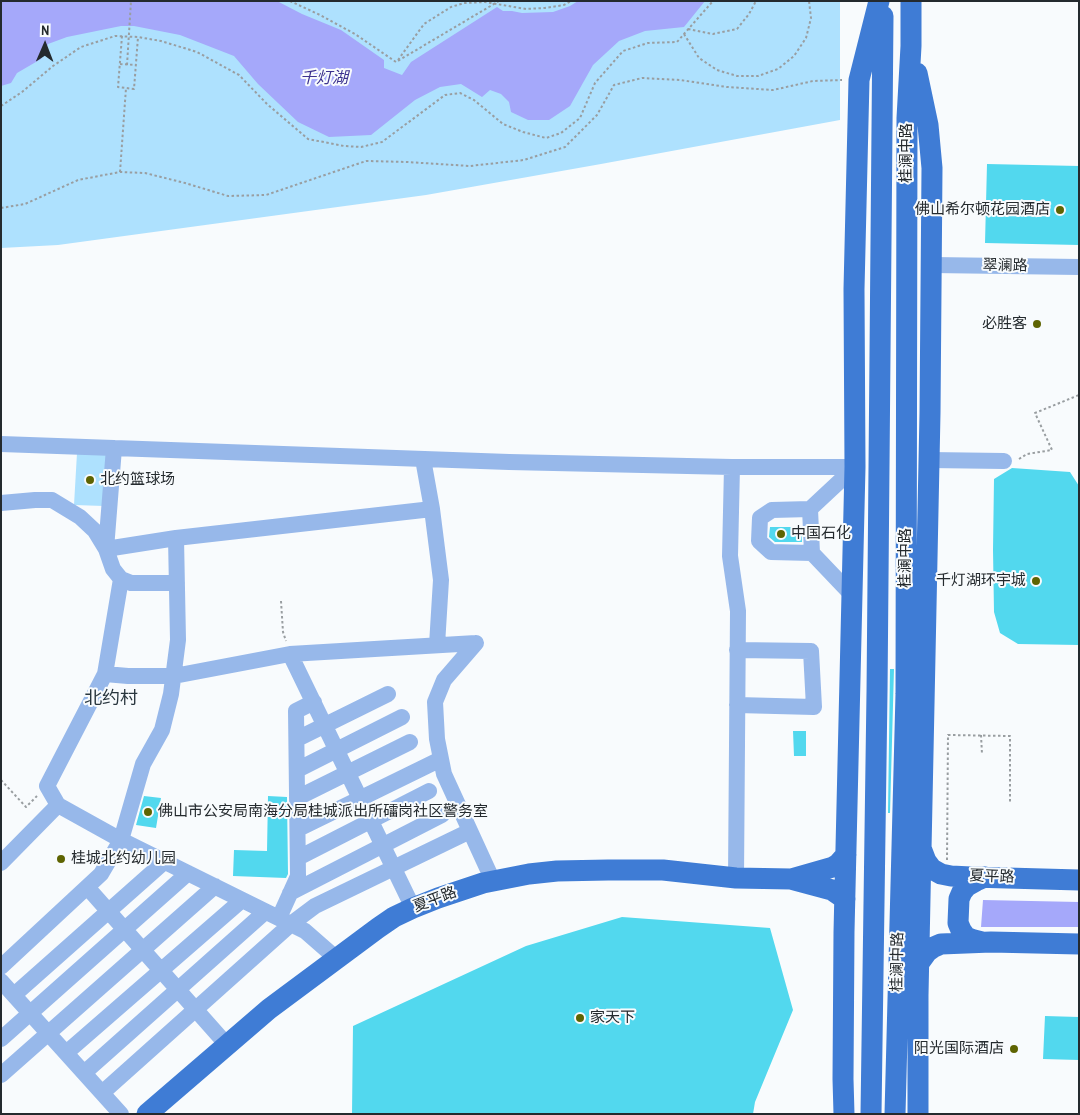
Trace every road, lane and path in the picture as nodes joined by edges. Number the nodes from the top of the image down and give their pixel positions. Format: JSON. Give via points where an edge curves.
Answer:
{"nodes":[{"id":1,"x":131,"y":1,"type":"edge"},
{"id":2,"x":290,"y":1,"type":"edge"},
{"id":3,"x":499,"y":1,"type":"edge"},
{"id":4,"x":571,"y":1,"type":"edge"},
{"id":5,"x":712,"y":1,"type":"edge"},
{"id":6,"x":756,"y":1,"type":"edge"},
{"id":7,"x":809,"y":1,"type":"edge"},
{"id":8,"x":879,"y":1,"type":"edge"},
{"id":9,"x":883,"y":1,"type":"edge"},
{"id":10,"x":911,"y":1,"type":"edge"},
{"id":11,"x":495,"y":4,"type":"junction"},
{"id":12,"x":688,"y":29,"type":"junction"},
{"id":13,"x":684,"y":34,"type":"junction"},
{"id":14,"x":122,"y":36,"type":"junction"},
{"id":15,"x":138,"y":37,"type":"junction"},
{"id":16,"x":911,"y":46,"type":"junction"},
{"id":17,"x":396,"y":62,"type":"junction"},
{"id":18,"x":120,"y":64,"type":"junction"},
{"id":19,"x":127,"y":65,"type":"junction"},
{"id":20,"x":136,"y":65,"type":"junction"},
{"id":21,"x":859,"y":80,"type":"junction"},
{"id":22,"x":126,"y":88,"type":"junction"},
{"id":23,"x":1,"y":106,"type":"edge"},
{"id":24,"x":120,"y":172,"type":"junction"},
{"id":25,"x":1,"y":208,"type":"edge"},
{"id":26,"x":932,"y":264,"type":"junction"},
{"id":27,"x":1079,"y":267,"type":"edge"},
{"id":28,"x":1079,"y":395,"type":"edge"},
{"id":29,"x":1,"y":444,"type":"edge"},
{"id":30,"x":114,"y":448,"type":"junction"},
{"id":31,"x":423,"y":459,"type":"junction"},
{"id":32,"x":929,"y":460,"type":"junction"},
{"id":33,"x":1004,"y":461,"type":"joint"},
{"id":34,"x":732,"y":467,"type":"junction"},
{"id":35,"x":855,"y":467,"type":"junction"},
{"id":36,"x":1,"y":503,"type":"edge"},
{"id":37,"x":810,"y":509,"type":"junction"},
{"id":38,"x":432,"y":510,"type":"junction"},
{"id":39,"x":176,"y":538,"type":"junction"},
{"id":40,"x":106,"y":549,"type":"junction"},
{"id":41,"x":812,"y":553,"type":"junction"},
{"id":42,"x":121,"y":580,"type":"junction"},
{"id":43,"x":177,"y":583,"type":"junction"},
{"id":44,"x":852,"y":595,"type":"junction"},
{"id":45,"x":281,"y":601,"type":"dead end"},
{"id":46,"x":436,"y":645,"type":"junction"},
{"id":47,"x":738,"y":650,"type":"junction"},
{"id":48,"x":290,"y":654,"type":"junction"},
{"id":49,"x":105,"y":674,"type":"junction"},
{"id":50,"x":174,"y":676,"type":"junction"},
{"id":51,"x":877,"y":692,"type":"junction"},
{"id":52,"x":388,"y":694,"type":"dead end"},
{"id":53,"x":906,"y":694,"type":"junction"},
{"id":54,"x":314,"y":702,"type":"junction"},
{"id":55,"x":737,"y":705,"type":"junction"},
{"id":56,"x":402,"y":717,"type":"dead end"},
{"id":57,"x":325,"y":725,"type":"junction"},
{"id":58,"x":981,"y":735,"type":"junction"},
{"id":59,"x":297,"y":739,"type":"junction"},
{"id":60,"x":410,"y":742,"type":"dead end"},
{"id":61,"x":337,"y":750,"type":"junction"},
{"id":62,"x":982,"y":754,"type":"dead end"},
{"id":63,"x":441,"y":759,"type":"junction"},
{"id":64,"x":297,"y":770,"type":"junction"},
{"id":65,"x":348,"y":773,"type":"junction"},
{"id":66,"x":848,"y":774,"type":"junction"},
{"id":67,"x":1,"y":780,"type":"edge"},
{"id":68,"x":47,"y":786,"type":"junction"},
{"id":69,"x":922,"y":787,"type":"junction"},
{"id":70,"x":429,"y":791,"type":"dead end"},
{"id":71,"x":297,"y":798,"type":"junction"},
{"id":72,"x":360,"y":798,"type":"junction"},
{"id":73,"x":1010,"y":804,"type":"dead end"},
{"id":74,"x":58,"y":805,"type":"junction"},
{"id":75,"x":442,"y":815,"type":"dead end"},
{"id":76,"x":371,"y":821,"type":"junction"},
{"id":77,"x":298,"y":829,"type":"junction"},
{"id":78,"x":470,"y":831,"type":"junction"},
{"id":79,"x":121,"y":840,"type":"junction"},
{"id":80,"x":383,"y":845,"type":"junction"},
{"id":81,"x":921,"y":847,"type":"junction"},
{"id":82,"x":846,"y":855,"type":"junction"},
{"id":83,"x":298,"y":858,"type":"junction"},
{"id":84,"x":947,"y":861,"type":"dead end"},
{"id":85,"x":164,"y":862,"type":"junction"},
{"id":86,"x":1,"y":863,"type":"edge"},
{"id":87,"x":394,"y":868,"type":"junction"},
{"id":88,"x":188,"y":873,"type":"junction"},
{"id":89,"x":985,"y":877,"type":"junction"},
{"id":90,"x":736,"y":878,"type":"junction"},
{"id":91,"x":791,"y":879,"type":"junction"},
{"id":92,"x":1079,"y":880,"type":"edge"},
{"id":93,"x":492,"y":881,"type":"junction"},
{"id":94,"x":214,"y":886,"type":"junction"},
{"id":95,"x":87,"y":887,"type":"junction"},
{"id":96,"x":290,"y":894,"type":"junction"},
{"id":97,"x":242,"y":900,"type":"junction"},
{"id":98,"x":844,"y":900,"type":"junction"},
{"id":99,"x":413,"y":908,"type":"junction"},
{"id":100,"x":108,"y":911,"type":"junction"},
{"id":101,"x":279,"y":918,"type":"junction"},
{"id":102,"x":125,"y":930,"type":"junction"},
{"id":103,"x":984,"y":942,"type":"junction"},
{"id":104,"x":1079,"y":944,"type":"edge"},
{"id":105,"x":143,"y":950,"type":"junction"},
{"id":106,"x":337,"y":959,"type":"junction"},
{"id":107,"x":919,"y":963,"type":"junction"},
{"id":108,"x":1,"y":967,"type":"edge"},
{"id":109,"x":161,"y":970,"type":"junction"},
{"id":110,"x":1,"y":981,"type":"edge"},
{"id":111,"x":178,"y":989,"type":"junction"},
{"id":112,"x":14,"y":995,"type":"junction"},
{"id":113,"x":196,"y":1010,"type":"junction"},
{"id":114,"x":30,"y":1013,"type":"junction"},
{"id":115,"x":48,"y":1034,"type":"junction"},
{"id":116,"x":1,"y":1039,"type":"edge"},
{"id":117,"x":227,"y":1045,"type":"junction"},
{"id":118,"x":66,"y":1052,"type":"junction"},
{"id":119,"x":84,"y":1073,"type":"junction"},
{"id":120,"x":1,"y":1075,"type":"edge"},
{"id":121,"x":102,"y":1093,"type":"junction"},
{"id":122,"x":121,"y":1114,"type":"edge"},
{"id":123,"x":147,"y":1114,"type":"edge"},
{"id":124,"x":844,"y":1114,"type":"edge"},
{"id":125,"x":871,"y":1114,"type":"edge"},
{"id":126,"x":895,"y":1114,"type":"edge"},
{"id":127,"x":918,"y":1114,"type":"edge"}],
"edges":[{"from":1,"to":19,"type":"path"},
{"from":2,"to":17,"type":"path","via":[[355,34]]},
{"from":3,"to":11,"type":"path"},
{"from":4,"to":11,"type":"path","via":[[564,5],[526,9]]},
{"from":5,"to":12,"type":"path"},
{"from":6,"to":12,"type":"path","via":[[737,29],[713,34]]},
{"from":7,"to":13,"type":"path","via":[[811,18],[806,38],[794,56],[778,69],[758,76],[737,76],[717,70],[699,58]]},
{"from":8,"to":21,"type":"main road"},
{"from":9,"to":51,"type":"main road","name":"桂澜中路"},
{"from":10,"to":16,"type":"main road","name":"桂澜中路"},
{"from":11,"to":17,"type":"path"},
{"from":11,"to":17,"type":"path","via":[[464,3],[451,7],[424,24]]},
{"from":12,"to":13,"type":"path"},
{"from":13,"to":15,"type":"path","via":[[677,42],[648,43],[623,51],[594,83],[580,118],[561,133],[546,138],[503,124],[474,100],[460,93],[445,95],[382,142],[361,147],[308,139],[239,75],[197,52]]},
{"from":14,"to":15,"type":"path"},
{"from":14,"to":18,"type":"path"},
{"from":14,"to":23,"type":"path","via":[[80,47]]},
{"from":15,"to":20,"type":"path"},
{"from":16,"to":26,"type":"main road","via":[[930,141]]},
{"from":16,"to":53,"type":"main road","name":"桂澜中路","via":[[907,128]]},
{"from":18,"to":19,"type":"path"},
{"from":18,"to":22,"type":"path","via":[[118,87]]},
{"from":19,"to":20,"type":"path"},
{"from":20,"to":22,"type":"path","via":[[134,89]]},
{"from":21,"to":24,"type":"path","via":[[813,81],[773,90],[642,78],[614,85],[597,114],[565,148],[524,160],[470,166],[366,162],[266,195],[228,196],[145,173]]},
{"from":21,"to":35,"type":"main road","via":[[854,289]]},
{"from":22,"to":24,"type":"path"},
{"from":24,"to":25,"type":"path","via":[[78,180],[25,204]]},
{"from":26,"to":27,"type":"street","name":"翠澜路"},
{"from":26,"to":32,"type":"main road"},
{"from":28,"to":33,"type":"path","via":[[1035,413],[1052,450]]},
{"from":29,"to":30,"type":"street"},
{"from":30,"to":31,"type":"street"},
{"from":30,"to":40,"type":"street"},
{"from":31,"to":34,"type":"street"},
{"from":31,"to":38,"type":"street"},
{"from":32,"to":33,"type":"street"},
{"from":32,"to":69,"type":"main road"},
{"from":34,"to":35,"type":"street"},
{"from":34,"to":47,"type":"street","via":[[730,556],[738,611]]},
{"from":35,"to":37,"type":"street"},
{"from":35,"to":44,"type":"main road"},
{"from":36,"to":40,"type":"street","via":[[52,500],[96,531]]},
{"from":37,"to":41,"type":"street"},
{"from":37,"to":41,"type":"street","via":[[772,510],[760,518],[759,541],[771,552]]},
{"from":38,"to":39,"type":"street"},
{"from":38,"to":46,"type":"street","via":[[442,580]]},
{"from":39,"to":40,"type":"street"},
{"from":39,"to":43,"type":"street"},
{"from":40,"to":42,"type":"street"},
{"from":41,"to":44,"type":"street"},
{"from":42,"to":43,"type":"street"},
{"from":42,"to":49,"type":"street"},
{"from":43,"to":50,"type":"street","via":[[178,640]]},
{"from":44,"to":66,"type":"main road"},
{"from":45,"to":48,"type":"path","via":[[283,632]]},
{"from":46,"to":48,"type":"street"},
{"from":46,"to":63,"type":"street","via":[[476,643],[444,680],[435,702],[436,739]]},
{"from":47,"to":55,"type":"street"},
{"from":47,"to":55,"type":"street","via":[[811,651],[814,707]]},
{"from":48,"to":50,"type":"street"},
{"from":48,"to":54,"type":"street"},
{"from":49,"to":50,"type":"street"},
{"from":49,"to":68,"type":"street"},
{"from":50,"to":79,"type":"street","via":[[162,730],[143,764]]},
{"from":51,"to":66,"type":"main road"},
{"from":51,"to":125,"type":"main road","name":"桂澜中路"},
{"from":52,"to":57,"type":"street"},
{"from":53,"to":69,"type":"main road"},
{"from":53,"to":126,"type":"main road","name":"桂澜中路"},
{"from":54,"to":57,"type":"street"},
{"from":54,"to":59,"type":"street","via":[[296,711]]},
{"from":55,"to":90,"type":"street"},
{"from":56,"to":61,"type":"street"},
{"from":57,"to":59,"type":"street"},
{"from":57,"to":61,"type":"street"},
{"from":58,"to":62,"type":"path"},
{"from":58,"to":73,"type":"path","via":[[1010,736]]},
{"from":58,"to":84,"type":"path","via":[[948,734]]},
{"from":59,"to":64,"type":"street"},
{"from":60,"to":65,"type":"street"},
{"from":61,"to":64,"type":"street"},
{"from":61,"to":65,"type":"street"},
{"from":63,"to":72,"type":"street"},
{"from":63,"to":78,"type":"street","via":[[444,774]]},
{"from":64,"to":71,"type":"street"},
{"from":65,"to":71,"type":"street"},
{"from":65,"to":72,"type":"street"},
{"from":66,"to":82,"type":"main road"},
{"from":67,"to":68,"type":"path","via":[[26,807]]},
{"from":68,"to":74,"type":"street"},
{"from":69,"to":81,"type":"main road"},
{"from":70,"to":76,"type":"street"},
{"from":71,"to":77,"type":"street"},
{"from":72,"to":76,"type":"street"},
{"from":72,"to":77,"type":"street"},
{"from":74,"to":79,"type":"street"},
{"from":74,"to":86,"type":"street"},
{"from":75,"to":80,"type":"street"},
{"from":76,"to":80,"type":"street"},
{"from":76,"to":83,"type":"street"},
{"from":77,"to":83,"type":"street"},
{"from":78,"to":87,"type":"street"},
{"from":78,"to":93,"type":"street"},
{"from":79,"to":85,"type":"street"},
{"from":79,"to":95,"type":"street","via":[[101,874]]},
{"from":80,"to":87,"type":"street"},
{"from":80,"to":96,"type":"street"},
{"from":81,"to":89,"type":"main road","name":"夏平路","via":[[926,861],[940,874]]},
{"from":81,"to":107,"type":"main road"},
{"from":82,"to":91,"type":"main road","name":"夏平路","via":[[833,867]]},
{"from":82,"to":98,"type":"main road"},
{"from":83,"to":96,"type":"street","via":[[298,876]]},
{"from":85,"to":88,"type":"street"},
{"from":85,"to":100,"type":"street"},
{"from":87,"to":99,"type":"street"},
{"from":87,"to":101,"type":"street","via":[[315,906]]},
{"from":88,"to":94,"type":"street"},
{"from":88,"to":102,"type":"street"},
{"from":89,"to":92,"type":"main road","name":"夏平路"},
{"from":89,"to":103,"type":"main road","via":[[962,892],[958,915],[959,926],[966,937]]},
{"from":90,"to":91,"type":"main road","name":"夏平路"},
{"from":90,"to":93,"type":"main road","name":"夏平路","via":[[662,870],[608,870],[557,871]]},
{"from":91,"to":98,"type":"main road","name":"夏平路","via":[[832,890]]},
{"from":93,"to":99,"type":"main road","name":"夏平路"},
{"from":94,"to":97,"type":"street"},
{"from":94,"to":105,"type":"street"},
{"from":95,"to":100,"type":"street"},
{"from":95,"to":108,"type":"street"},
{"from":96,"to":101,"type":"street"},
{"from":97,"to":101,"type":"street"},
{"from":97,"to":109,"type":"street"},
{"from":98,"to":124,"type":"main road"},
{"from":99,"to":106,"type":"main road","name":"夏平路","via":[[386,922]]},
{"from":100,"to":102,"type":"street"},
{"from":100,"to":112,"type":"street"},
{"from":101,"to":106,"type":"street","via":[[305,931]]},
{"from":101,"to":111,"type":"street"},
{"from":101,"to":113,"type":"street"},
{"from":102,"to":105,"type":"street"},
{"from":102,"to":114,"type":"street"},
{"from":103,"to":104,"type":"main road"},
{"from":103,"to":107,"type":"main road","via":[[934,946]]},
{"from":105,"to":109,"type":"street"},
{"from":105,"to":115,"type":"street"},
{"from":106,"to":117,"type":"main road","name":"夏平路"},
{"from":107,"to":127,"type":"main road"},
{"from":109,"to":111,"type":"street"},
{"from":109,"to":118,"type":"street"},
{"from":110,"to":112,"type":"street"},
{"from":111,"to":113,"type":"street"},
{"from":111,"to":119,"type":"street"},
{"from":112,"to":114,"type":"street"},
{"from":113,"to":117,"type":"street"},
{"from":113,"to":121,"type":"street"},
{"from":114,"to":115,"type":"street"},
{"from":114,"to":116,"type":"street"},
{"from":115,"to":118,"type":"street"},
{"from":115,"to":120,"type":"street"},
{"from":117,"to":123,"type":"main road","name":"夏平路"},
{"from":118,"to":119,"type":"street"},
{"from":119,"to":121,"type":"street"},
{"from":121,"to":122,"type":"street"}]}
